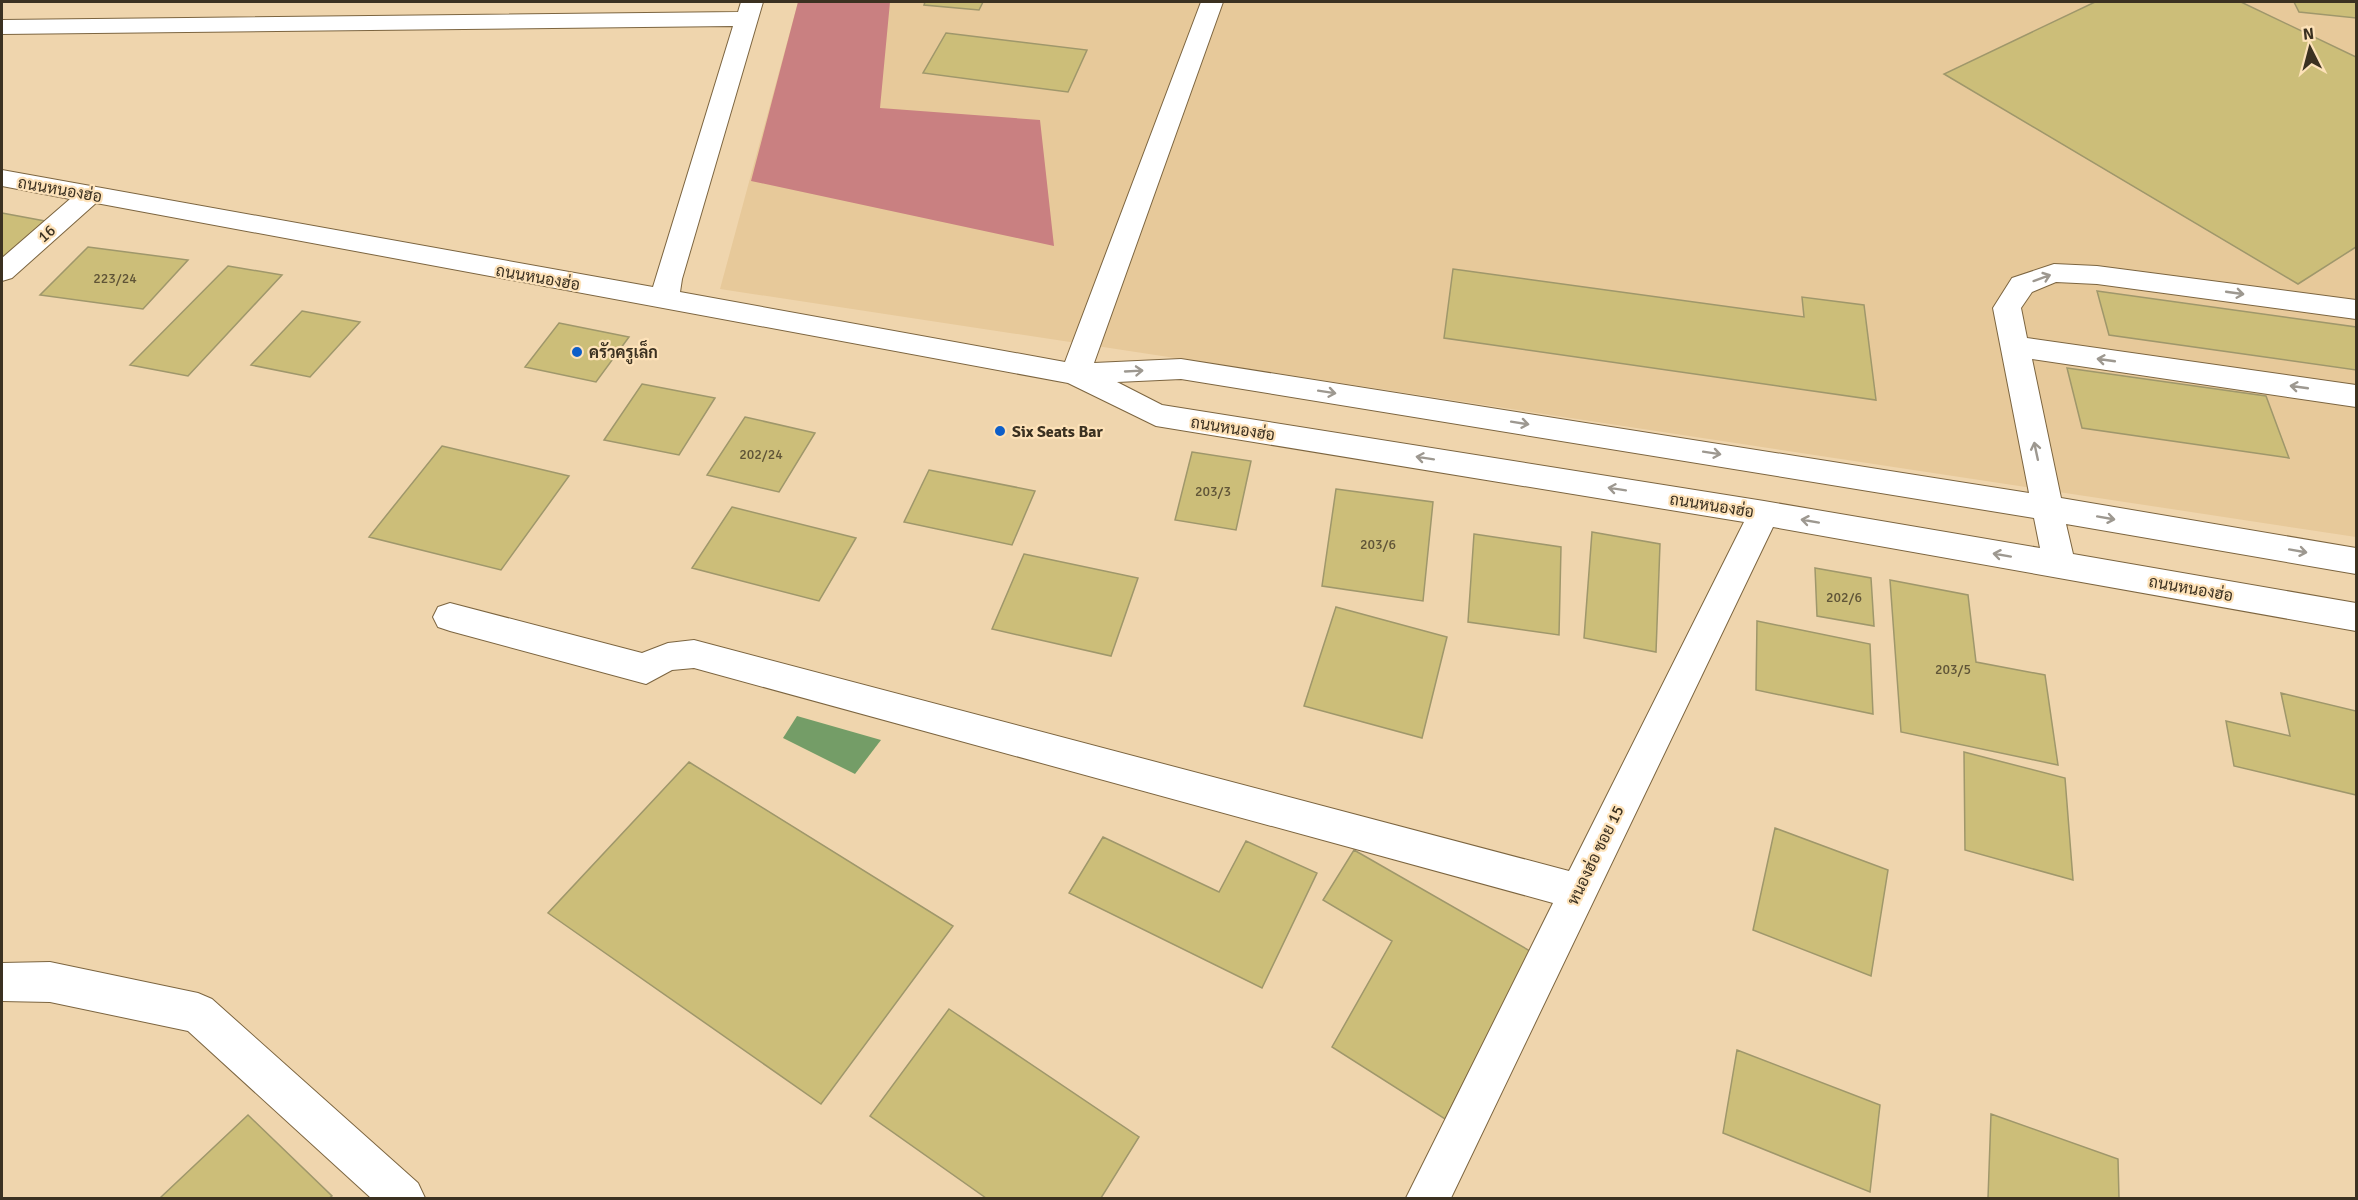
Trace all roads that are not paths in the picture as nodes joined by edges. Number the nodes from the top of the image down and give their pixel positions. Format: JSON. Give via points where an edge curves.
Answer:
{"nodes":[{"id":1,"x":310,"y":2,"type":"edge"},
{"id":2,"x":1212,"y":2,"type":"edge"},
{"id":3,"x":749,"y":10,"type":"edge"},
{"id":4,"x":295,"y":24,"type":"junction"},
{"id":5,"x":2,"y":27,"type":"edge"},
{"id":6,"x":2,"y":178,"type":"edge"},
{"id":7,"x":90,"y":195,"type":"junction"},
{"id":8,"x":2,"y":272,"type":"edge"},
{"id":9,"x":665,"y":300,"type":"junction"},
{"id":10,"x":2354,"y":307,"type":"edge"},
{"id":11,"x":2014,"y":346,"type":"junction"},
{"id":12,"x":1075,"y":374,"type":"junction"},
{"id":13,"x":2356,"y":396,"type":"edge"},
{"id":14,"x":2048,"y":508,"type":"junction"},
{"id":15,"x":1764,"y":513,"type":"junction"},
{"id":16,"x":2356,"y":561,"type":"edge"},
{"id":17,"x":2059,"y":565,"type":"junction"},
{"id":18,"x":450,"y":617,"type":"dead end"},
{"id":19,"x":2356,"y":617,"type":"edge"},
{"id":20,"x":1577,"y":891,"type":"junction"},
{"id":21,"x":2,"y":982,"type":"edge"},
{"id":22,"x":403,"y":1198,"type":"edge"},
{"id":23,"x":1428,"y":1198,"type":"edge"}],
"edges":[{"from":1,"to":4,"type":"street"},
{"from":2,"to":12,"type":"street"},
{"from":3,"to":4,"type":"street"},
{"from":3,"to":9,"type":"street"},
{"from":4,"to":5,"type":"street"},
{"from":6,"to":7,"type":"street","name":"ถนนหนองฮ่อ"},
{"from":7,"to":8,"type":"street","name":"16"},
{"from":7,"to":9,"type":"street","name":"ถนนหนองฮ่อ"},
{"from":9,"to":12,"type":"street","name":"ถนนหนองฮ่อ"},
{"from":11,"to":10,"type":"street","one_way":true,"via":[[2007,308],[2022,285],[2054,273]]},
{"from":13,"to":11,"type":"street","one_way":true},
{"from":14,"to":11,"type":"street","one_way":true},
{"from":12,"to":14,"type":"street","name":"ถนนหนองฮ่อ","one_way":true,"via":[[1181,369]]},
{"from":15,"to":12,"type":"street","name":"ถนนหนองฮ่อ","one_way":true,"via":[[1156,415]]},
{"from":14,"to":16,"type":"street","name":"ถนนหนองฮ่อ","one_way":true},
{"from":14,"to":17,"type":"street"},
{"from":17,"to":15,"type":"street","name":"ถนนหนองฮ่อ","one_way":true},
{"from":15,"to":20,"type":"street","name":"หนองฮ่อ ซอย 15"},
{"from":17,"to":19,"type":"street","name":"ถนนหนองฮ่อ"},
{"from":18,"to":20,"type":"street","via":[[646,669],[668,656],[694,654]]},
{"from":20,"to":23,"type":"street","name":"หนองฮ่อ ซอย 15"},
{"from":21,"to":22,"type":"street","via":[[50,982],[198,1012]]}]}
